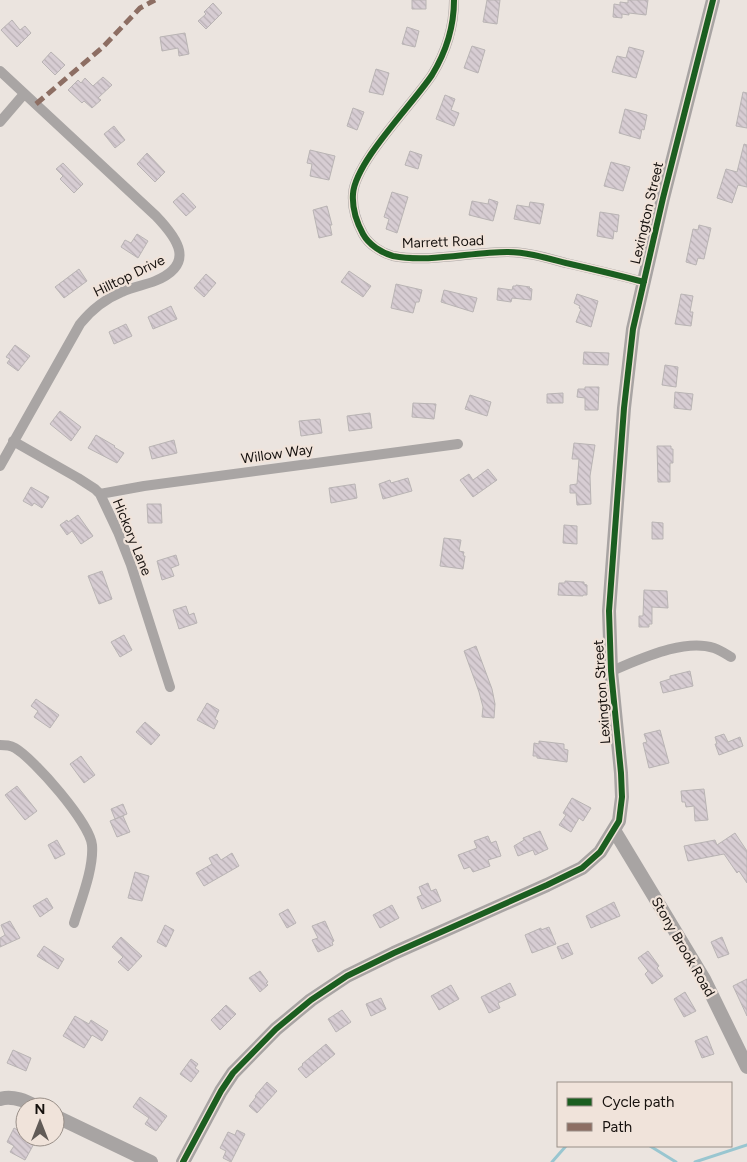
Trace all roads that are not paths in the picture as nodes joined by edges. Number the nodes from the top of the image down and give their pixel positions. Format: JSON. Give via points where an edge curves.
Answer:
{"nodes":[{"id":1,"x":454,"y":0,"type":"edge"},
{"id":2,"x":712,"y":0,"type":"edge"},
{"id":3,"x":0,"y":71,"type":"edge"},
{"id":4,"x":24,"y":94,"type":"junction"},
{"id":5,"x":0,"y":122,"type":"edge"},
{"id":6,"x":644,"y":282,"type":"junction"},
{"id":7,"x":13,"y":441,"type":"junction"},
{"id":8,"x":458,"y":444,"type":"dead end"},
{"id":9,"x":0,"y":466,"type":"edge"},
{"id":10,"x":100,"y":494,"type":"junction"},
{"id":11,"x":731,"y":657,"type":"dead end"},
{"id":12,"x":611,"y":671,"type":"junction"},
{"id":13,"x":170,"y":686,"type":"dead end"},
{"id":14,"x":0,"y":745,"type":"edge"},
{"id":15,"x":614,"y":830,"type":"junction"},
{"id":16,"x":74,"y":923,"type":"dead end"},
{"id":17,"x":747,"y":1067,"type":"edge"},
{"id":18,"x":15,"y":1098,"type":"edge"},
{"id":19,"x":0,"y":1099,"type":"edge"},
{"id":20,"x":65,"y":1121,"type":"edge"},
{"id":21,"x":152,"y":1162,"type":"edge"},
{"id":22,"x":183,"y":1162,"type":"edge"}],
"edges":[{"from":1,"to":6,"type":"street","name":"Marrett Road","via":[[452,28],[432,75],[357,177],[353,194],[354,212],[366,239],[377,249],[407,258],[509,252]]},
{"from":2,"to":6,"type":"street","name":"Lexington Street"},
{"from":3,"to":4,"type":"street","name":"Hilltop Drive"},
{"from":4,"to":5,"type":"street"},
{"from":4,"to":7,"type":"street","name":"Hilltop Drive","via":[[156,216],[176,241],[180,259],[172,272],[122,292],[98,304],[90,312]]},
{"from":6,"to":12,"type":"street","name":"Lexington Street","via":[[633,329],[624,408],[609,611]]},
{"from":7,"to":9,"type":"street","name":"Hilltop Drive"},
{"from":7,"to":10,"type":"street","name":"Hickory Lane"},
{"from":8,"to":10,"type":"street","name":"Willow Way"},
{"from":10,"to":13,"type":"street","name":"Hickory Lane","via":[[131,566]]},
{"from":11,"to":12,"type":"street","via":[[714,648],[692,646],[667,650]]},
{"from":12,"to":15,"type":"street","name":"Lexington Street","via":[[622,797],[619,821]]},
{"from":14,"to":16,"type":"street","via":[[9,745],[30,760],[65,800],[89,835],[92,849],[90,868]]},
{"from":15,"to":17,"type":"street","name":"Stony Brook Road","via":[[704,979]]},
{"from":15,"to":22,"type":"street","name":"Lexington Street","via":[[600,852],[572,873],[394,953],[347,976],[311,1000],[276,1029],[233,1073]]},
{"from":18,"to":19,"type":"street"},
{"from":20,"to":21,"type":"street"}]}
